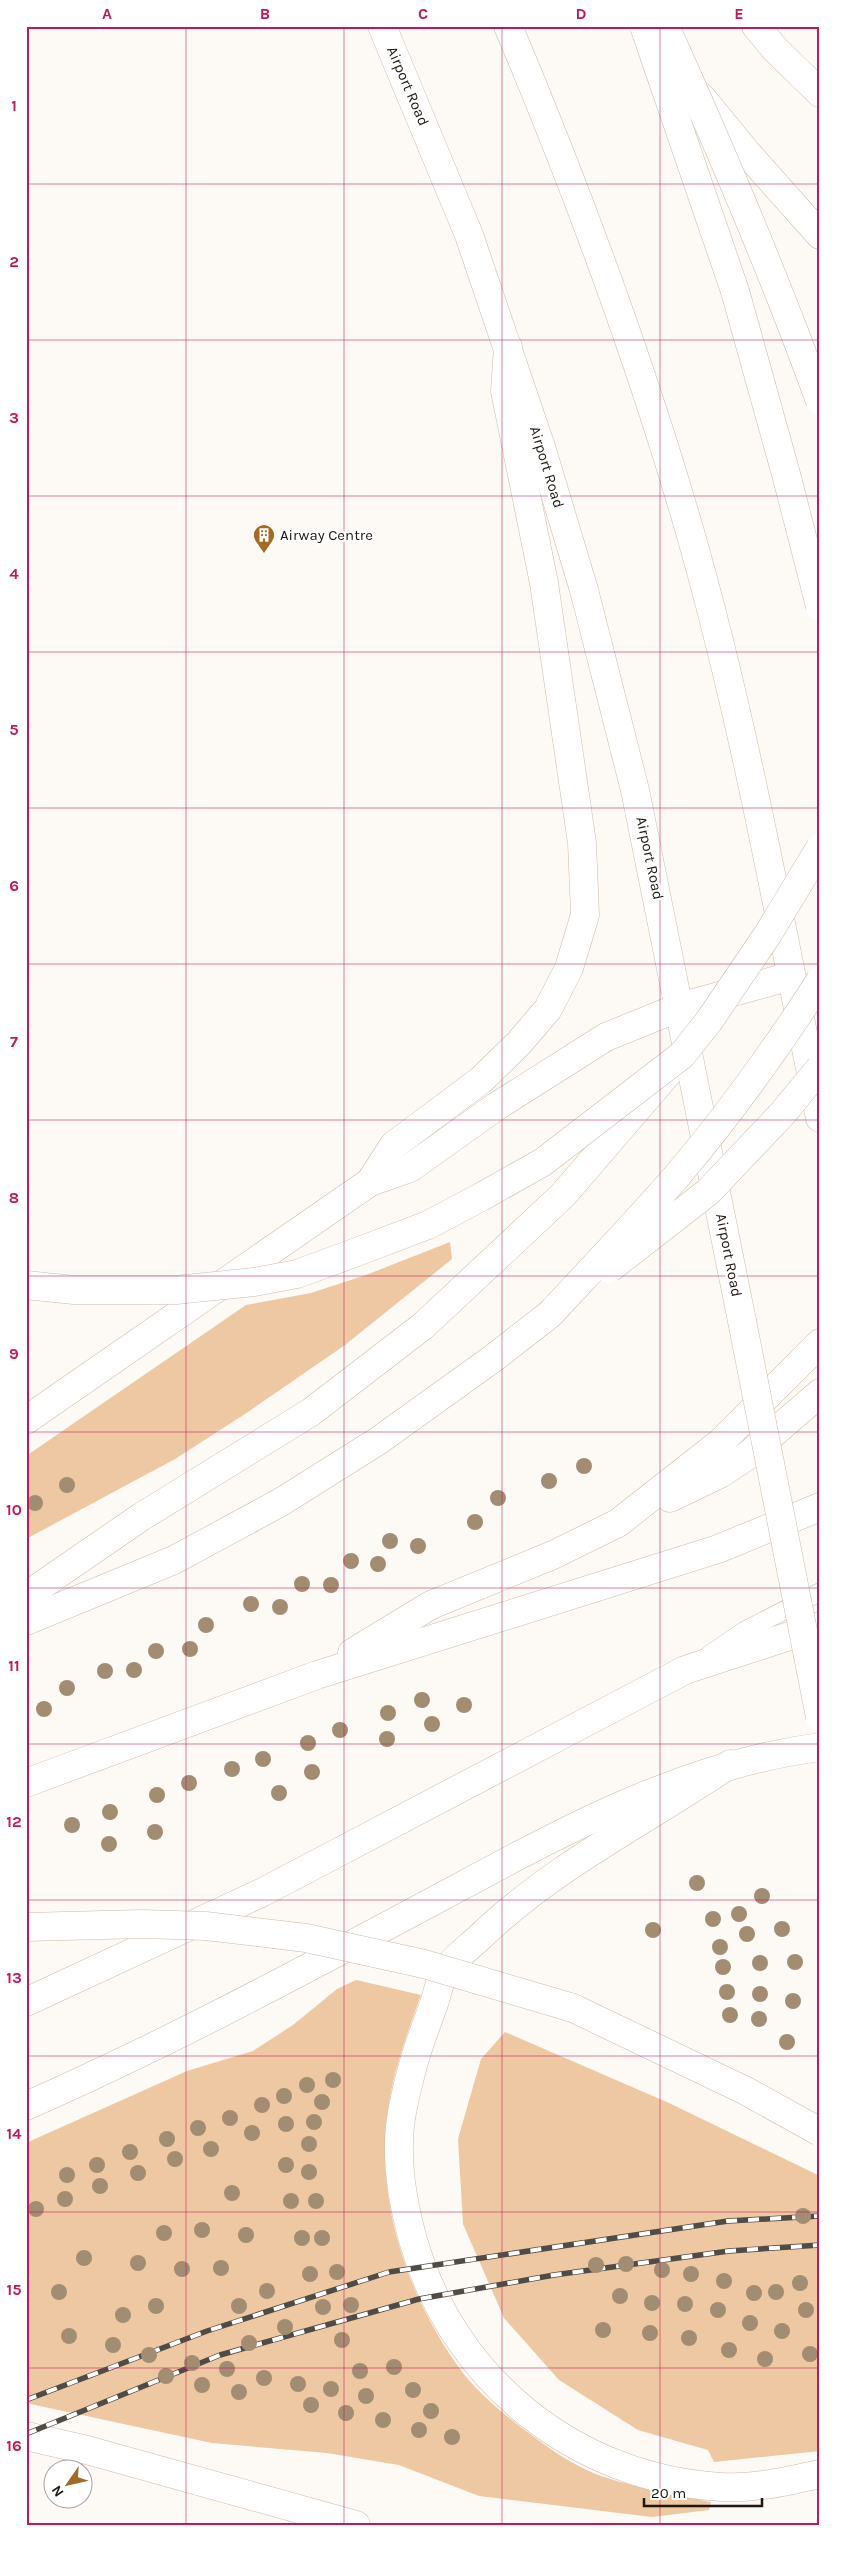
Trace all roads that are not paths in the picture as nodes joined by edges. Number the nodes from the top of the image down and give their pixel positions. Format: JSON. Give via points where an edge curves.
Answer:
{"nodes":[{"id":1,"x":382,"y":26,"type":"edge"},
{"id":2,"x":508,"y":26,"type":"edge"},
{"id":3,"x":644,"y":26,"type":"edge"},
{"id":4,"x":665,"y":26,"type":"edge"},
{"id":5,"x":675,"y":26,"type":"edge"},
{"id":6,"x":756,"y":26,"type":"edge"},
{"id":7,"x":820,"y":93,"type":"edge"},
{"id":8,"x":747,"y":153,"type":"junction"},
{"id":9,"x":820,"y":235,"type":"edge"},
{"id":10,"x":508,"y":347,"type":"junction"},
{"id":11,"x":820,"y":402,"type":"edge"},
{"id":12,"x":820,"y":606,"type":"edge"},
{"id":13,"x":820,"y":848,"type":"edge"},
{"id":14,"x":791,"y":976,"type":"junction"},
{"id":15,"x":820,"y":981,"type":"edge"},
{"id":16,"x":680,"y":1007,"type":"junction"},
{"id":17,"x":682,"y":1055,"type":"junction"},
{"id":18,"x":820,"y":1068,"type":"edge"},
{"id":19,"x":820,"y":1118,"type":"edge"},
{"id":20,"x":370,"y":1182,"type":"junction"},
{"id":21,"x":26,"y":1285,"type":"edge"},
{"id":22,"x":550,"y":1314,"type":"junction"},
{"id":23,"x":820,"y":1343,"type":"edge"},
{"id":24,"x":820,"y":1393,"type":"edge"},
{"id":25,"x":26,"y":1420,"type":"edge"},
{"id":26,"x":820,"y":1507,"type":"edge"},
{"id":27,"x":618,"y":1524,"type":"junction"},
{"id":28,"x":820,"y":1592,"type":"edge"},
{"id":29,"x":26,"y":1596,"type":"edge"},
{"id":30,"x":26,"y":1621,"type":"edge"},
{"id":31,"x":820,"y":1626,"type":"edge"},
{"id":32,"x":685,"y":1670,"type":"junction"},
{"id":33,"x":317,"y":1675,"type":"junction"},
{"id":34,"x":820,"y":1717,"type":"edge"},
{"id":35,"x":820,"y":1747,"type":"edge"},
{"id":36,"x":730,"y":1764,"type":"junction"},
{"id":37,"x":26,"y":1783,"type":"edge"},
{"id":38,"x":26,"y":1927,"type":"edge"},
{"id":39,"x":26,"y":2002,"type":"edge"},
{"id":40,"x":26,"y":2106,"type":"edge"},
{"id":41,"x":820,"y":2132,"type":"edge"},
{"id":42,"x":26,"y":2436,"type":"edge"},
{"id":43,"x":820,"y":2474,"type":"edge"},
{"id":44,"x":348,"y":2522,"type":"edge"},
{"id":45,"x":376,"y":2525,"type":"edge"}],
"edges":[{"from":1,"to":10,"type":"main road","name":"Airport Road","via":[[469,235]]},
{"from":2,"to":14,"type":"main road","via":[[552,130],[608,279],[690,532],[754,792]]},
{"from":3,"to":8,"type":"main road"},
{"from":3,"to":12,"type":"main road","bridge":true,"via":[[735,291]]},
{"from":4,"to":11,"type":"main road","bridge":true,"via":[[728,164]]},
{"from":5,"to":8,"type":"main road","via":[[699,74]]},
{"from":6,"to":7,"type":"main road"},
{"from":8,"to":9,"type":"main road"},
{"from":10,"to":16,"type":"main road","name":"Airport Road","via":[[544,456],[611,689]]},
{"from":10,"to":20,"type":"main road","via":[[505,391],[546,593],[582,843],[585,915],[569,968],[548,1009],[481,1080],[394,1145]]},
{"from":13,"to":17,"type":"main road","bridge":true,"via":[[768,934]]},
{"from":14,"to":16,"type":"main road"},
{"from":14,"to":19,"type":"main road"},
{"from":15,"to":22,"type":"main road","bridge":true,"via":[[784,1037],[676,1177]]},
{"from":16,"to":20,"type":"main road","via":[[606,1037],[497,1106],[410,1168]]},
{"from":16,"to":34,"type":"main road","name":"Airport Road","bridge":true},
{"from":17,"to":21,"type":"main road","bridge":true,"via":[[543,1162],[481,1198],[428,1225],[297,1274],[244,1284],[176,1290],[74,1290]]},
{"from":17,"to":29,"type":"main road","bridge":true,"via":[[563,1194],[422,1326],[311,1412],[141,1517]]},
{"from":18,"to":22,"type":"main road","bridge":true,"via":[[782,1114],[708,1192]]},
{"from":20,"to":25,"type":"main road"},
{"from":22,"to":30,"type":"main road","via":[[378,1441],[281,1502],[174,1560]]},
{"from":23,"to":27,"type":"main road","via":[[720,1443]]},
{"from":24,"to":27,"type":"main road","via":[[747,1456],[720,1474]]},
{"from":26,"to":33,"type":"main road","via":[[718,1550]]},
{"from":27,"to":33,"type":"main road","via":[[553,1555],[431,1605]]},
{"from":28,"to":32,"type":"lane","via":[[744,1631]]},
{"from":31,"to":32,"type":"main road"},
{"from":32,"to":39,"type":"main road","via":[[263,1892]]},
{"from":33,"to":37,"type":"main road"},
{"from":35,"to":36,"type":"main road","via":[[780,1752]]},
{"from":36,"to":40,"type":"main road","via":[[624,1803],[542,1842],[214,2019]]},
{"from":36,"to":43,"type":"main road","via":[[533,1890],[445,1971],[403,2101],[399,2129],[401,2189],[422,2272],[434,2299],[465,2349],[523,2410],[552,2431],[609,2463],[663,2480],[693,2485],[726,2488]]},
{"from":38,"to":41,"type":"main road","bridge":true,"via":[[206,1926],[306,1938],[424,1964],[573,2008],[746,2091]]},
{"from":42,"to":44,"type":"main road"},
{"from":44,"to":45,"type":"main road"}]}
